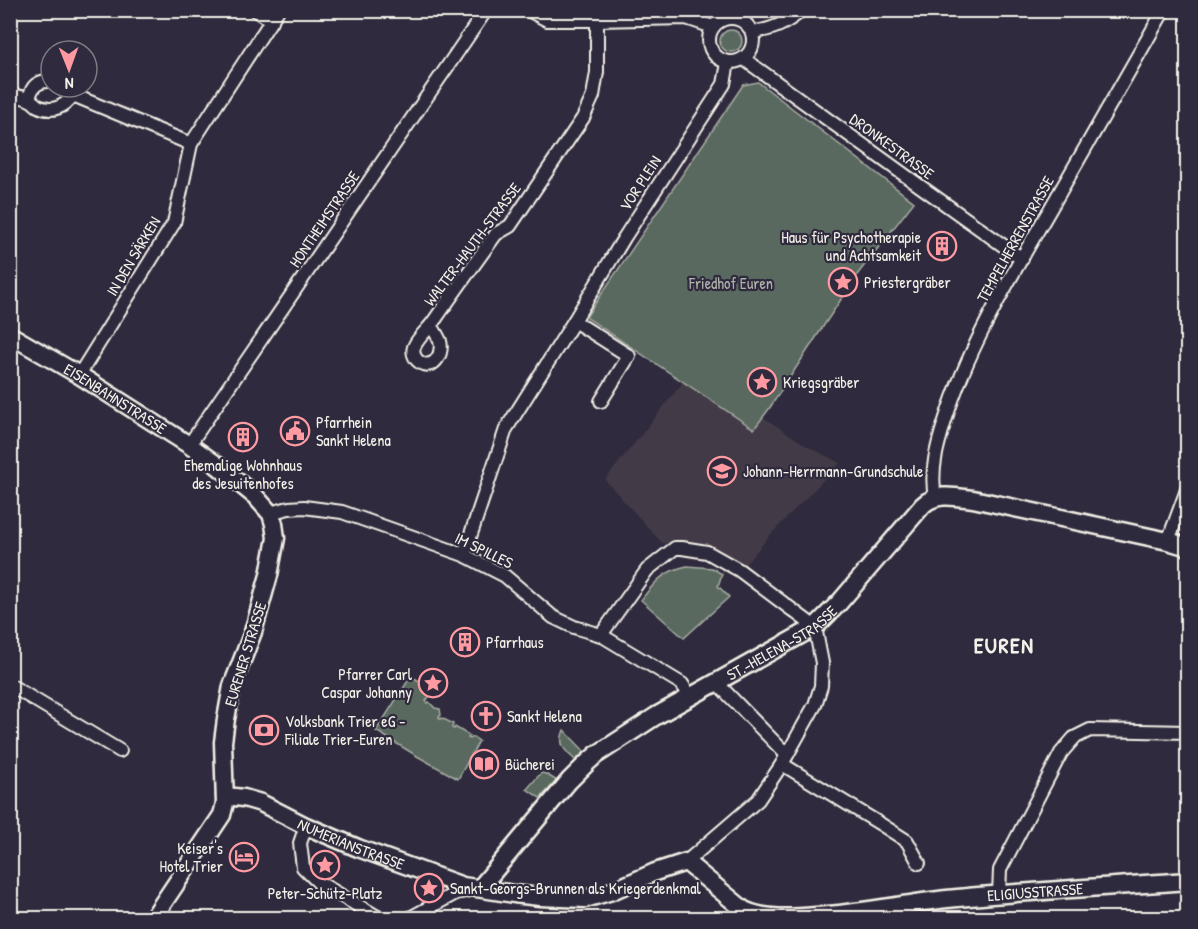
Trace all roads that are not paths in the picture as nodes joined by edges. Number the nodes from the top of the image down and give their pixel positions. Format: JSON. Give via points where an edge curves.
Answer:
{"nodes":[{"id":1,"x":255,"y":10,"type":"edge"},
{"id":2,"x":486,"y":10,"type":"edge"},
{"id":3,"x":528,"y":10,"type":"edge"},
{"id":4,"x":802,"y":10,"type":"edge"},
{"id":5,"x":1164,"y":10,"type":"edge"},
{"id":6,"x":275,"y":16,"type":"edge"},
{"id":7,"x":597,"y":20,"type":"junction"},
{"id":8,"x":713,"y":27,"type":"junction"},
{"id":9,"x":752,"y":32,"type":"junction"},
{"id":10,"x":744,"y":59,"type":"junction"},
{"id":11,"x":728,"y":63,"type":"junction"},
{"id":12,"x":39,"y":84,"type":"edge"},
{"id":13,"x":10,"y":95,"type":"edge"},
{"id":14,"x":29,"y":99,"type":"junction"},
{"id":15,"x":69,"y":99,"type":"edge"},
{"id":16,"x":87,"y":99,"type":"edge"},
{"id":17,"x":191,"y":144,"type":"junction"},
{"id":18,"x":1022,"y":259,"type":"junction"},
{"id":19,"x":574,"y":321,"type":"junction"},
{"id":20,"x":431,"y":325,"type":"dead end"},
{"id":21,"x":10,"y":335,"type":"edge"},
{"id":22,"x":79,"y":375,"type":"junction"},
{"id":23,"x":601,"y":401,"type":"dead end"},
{"id":24,"x":189,"y":445,"type":"junction"},
{"id":25,"x":1188,"y":487,"type":"edge"},
{"id":26,"x":929,"y":501,"type":"junction"},
{"id":27,"x":271,"y":514,"type":"junction"},
{"id":28,"x":1168,"y":541,"type":"junction"},
{"id":29,"x":1188,"y":547,"type":"edge"},
{"id":30,"x":464,"y":555,"type":"junction"},
{"id":31,"x":815,"y":627,"type":"junction"},
{"id":32,"x":601,"y":635,"type":"junction"},
{"id":33,"x":717,"y":683,"type":"junction"},
{"id":34,"x":10,"y":685,"type":"edge"},
{"id":35,"x":690,"y":696,"type":"junction"},
{"id":36,"x":1188,"y":732,"type":"edge"},
{"id":37,"x":120,"y":751,"type":"dead end"},
{"id":38,"x":784,"y":760,"type":"junction"},
{"id":39,"x":225,"y":796,"type":"junction"},
{"id":40,"x":306,"y":826,"type":"junction"},
{"id":41,"x":686,"y":862,"type":"junction"},
{"id":42,"x":919,"y":863,"type":"dead end"},
{"id":43,"x":1188,"y":881,"type":"edge"},
{"id":44,"x":480,"y":888,"type":"junction"},
{"id":45,"x":999,"y":894,"type":"junction"},
{"id":46,"x":748,"y":916,"type":"edge"},
{"id":47,"x":153,"y":918,"type":"edge"},
{"id":48,"x":379,"y":918,"type":"edge"},
{"id":49,"x":410,"y":918,"type":"edge"}],
"edges":[{"from":1,"to":6,"type":"street","name":"IN DEN SÄRKEN"},
{"from":2,"to":24,"type":"street","name":"HONTHEIMSTRASSE"},
{"from":3,"to":7,"type":"street","via":[[547,20]]},
{"from":4,"to":9,"type":"street","via":[[778,26]]},
{"from":5,"to":18,"type":"street","name":"TEMPELHERRENSTRASSE"},
{"from":6,"to":17,"type":"street","name":"IN DEN SÄRKEN"},
{"from":7,"to":8,"type":"street","via":[[686,18]]},
{"from":7,"to":20,"type":"street","name":"WALTER-HAUTH-STRASSE","via":[[597,72],[593,96],[583,118],[510,226],[496,234]]},
{"from":8,"to":9,"type":"street","via":[[730,18],[743,21]]},
{"from":8,"to":11,"type":"street","via":[[709,46],[716,57]]},
{"from":9,"to":10,"type":"street","via":[[753,44]]},
{"from":10,"to":11,"type":"street"},
{"from":10,"to":18,"type":"street","name":"DRONKESTRASSE"},
{"from":11,"to":19,"type":"street","name":"VOR PLEIN","via":[[724,84]]},
{"from":12,"to":14,"type":"street","via":[[31,90]]},
{"from":13,"to":14,"type":"street"},
{"from":14,"to":15,"type":"street","via":[[43,108],[57,109]]},
{"from":16,"to":17,"type":"street"},
{"from":17,"to":22,"type":"street","name":"IN DEN SÄRKEN","via":[[174,223]]},
{"from":18,"to":26,"type":"street","name":"TEMPELHERRENSTRASSE","via":[[961,375],[935,457]]},
{"from":19,"to":23,"type":"street","via":[[629,356]]},
{"from":19,"to":30,"type":"street","name":"VOR PLEIN","via":[[506,429]]},
{"from":21,"to":22,"type":"street","name":"EISENBAHNSTRASSE"},
{"from":22,"to":24,"type":"street","name":"EISENBAHNSTRASSE"},
{"from":24,"to":27,"type":"street","name":"EISENBAHNSTRASSE","via":[[255,496]]},
{"from":25,"to":28,"type":"street"},
{"from":26,"to":28,"type":"street","via":[[947,496],[974,499]]},
{"from":26,"to":31,"type":"street","name":"ST.-HELENA-STRASSE"},
{"from":27,"to":30,"type":"street","name":"IM SPILLES","via":[[304,507],[342,512]]},
{"from":27,"to":39,"type":"street","name":"EURENER STRASSE","via":[[276,538],[269,575],[254,632],[232,686],[222,742]]},
{"from":28,"to":29,"type":"street"},
{"from":30,"to":32,"type":"street","name":"IM SPILLES","via":[[505,576],[553,617]]},
{"from":31,"to":32,"type":"street","via":[[739,570],[707,552],[675,548],[647,570]]},
{"from":31,"to":33,"type":"street","name":"ST.-HELENA-STRASSE"},
{"from":31,"to":38,"type":"street","via":[[822,663],[821,686],[815,705]]},
{"from":32,"to":35,"type":"street","name":"IM SPILLES","via":[[682,684]]},
{"from":33,"to":35,"type":"street","name":"ST.-HELENA-STRASSE"},
{"from":33,"to":38,"type":"street"},
{"from":34,"to":37,"type":"street"},
{"from":35,"to":44,"type":"street","name":"ST.-HELENA-STRASSE","via":[[587,763]]},
{"from":36,"to":45,"type":"street","via":[[1090,730],[1074,738],[1061,753],[1000,870]]},
{"from":38,"to":41,"type":"street","via":[[758,800]]},
{"from":38,"to":42,"type":"street","via":[[907,841]]},
{"from":39,"to":40,"type":"street","name":"NUMERIANSTRASSE","via":[[261,803]]},
{"from":39,"to":47,"type":"street","name":"EURENER STRASSE","via":[[222,815]]},
{"from":40,"to":44,"type":"street","name":"NUMERIANSTRASSE","via":[[463,886]]},
{"from":40,"to":48,"type":"street","via":[[300,843],[303,867],[318,882]]},
{"from":41,"to":44,"type":"street","name":"NUMERIANSTRASSE","via":[[585,899]]},
{"from":41,"to":46,"type":"street","name":"ELIGIUSSTRASSE"},
{"from":43,"to":45,"type":"street","name":"ELIGIUSSTRASSE"},
{"from":44,"to":49,"type":"street","via":[[456,892]]},
{"from":45,"to":46,"type":"street","name":"ELIGIUSSTRASSE","via":[[850,913]]}]}
